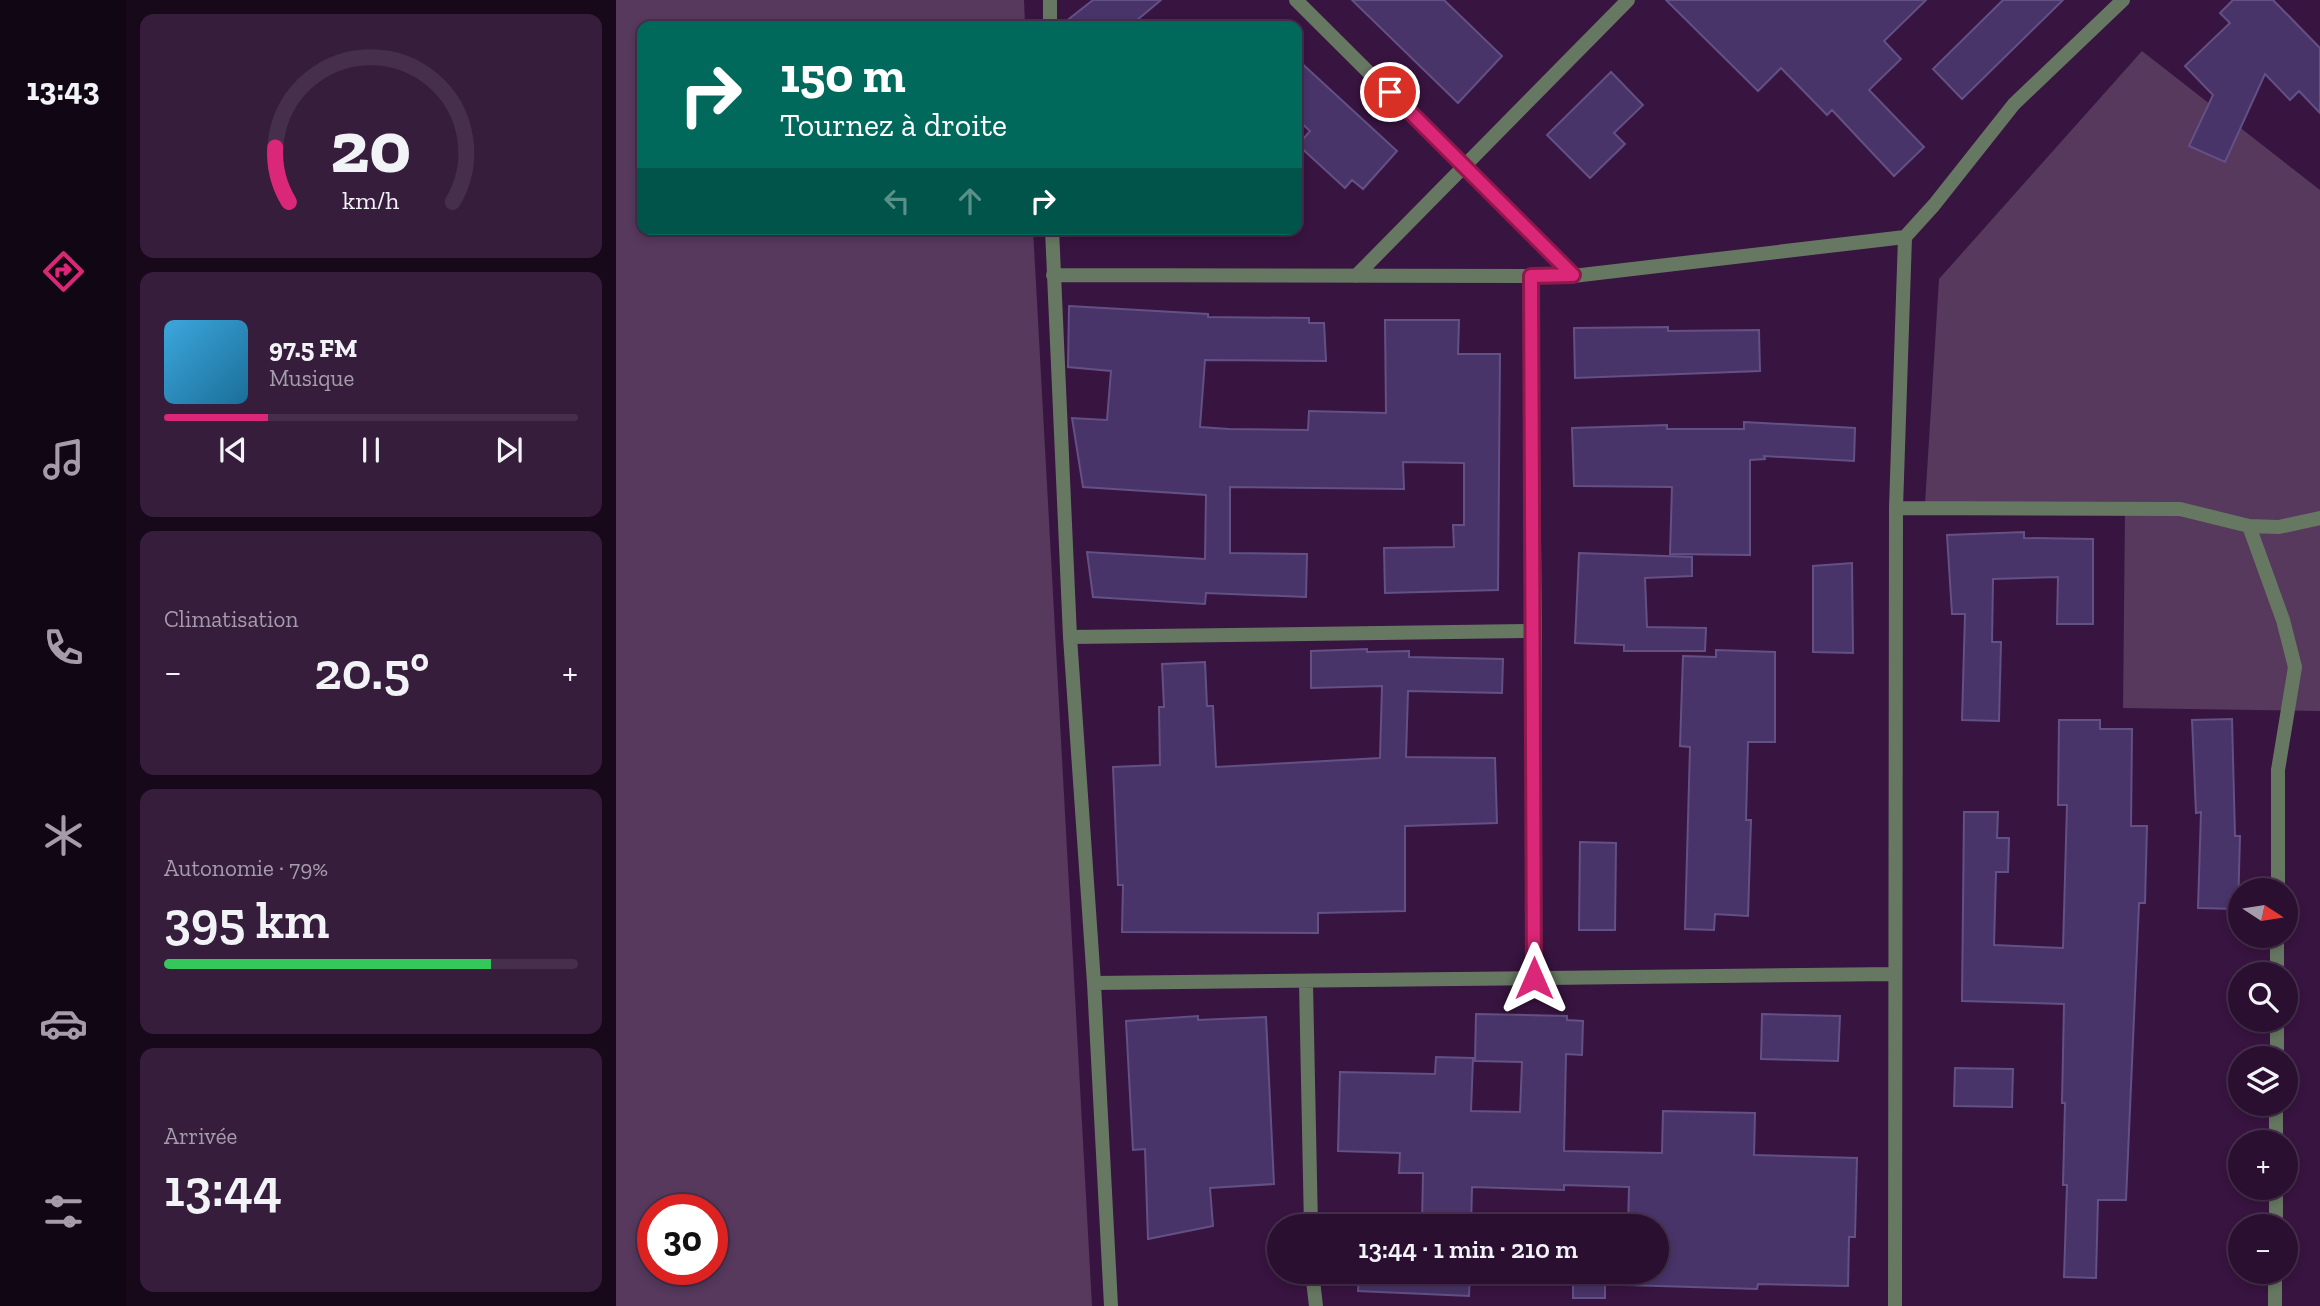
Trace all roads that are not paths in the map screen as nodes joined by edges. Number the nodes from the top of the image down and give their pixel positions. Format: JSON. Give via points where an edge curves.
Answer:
{"nodes":[{"id":1,"x":1050,"y":0,"type":"edge"},
{"id":2,"x":1296,"y":0,"type":"edge"},
{"id":3,"x":1628,"y":0,"type":"edge"},
{"id":4,"x":2123,"y":0,"type":"edge"},
{"id":5,"x":1050,"y":21,"type":"edge"},
{"id":6,"x":1465,"y":165,"type":"junction"},
{"id":7,"x":1052,"y":235,"type":"edge"},
{"id":8,"x":1905,"y":237,"type":"junction"},
{"id":9,"x":1053,"y":275,"type":"junction"},
{"id":10,"x":1573,"y":275,"type":"junction"},
{"id":11,"x":1356,"y":276,"type":"junction"},
{"id":12,"x":1531,"y":276,"type":"junction"},
{"id":13,"x":1896,"y":508,"type":"junction"},
{"id":14,"x":2320,"y":518,"type":"edge"},
{"id":15,"x":2249,"y":526,"type":"junction"},
{"id":16,"x":1535,"y":631,"type":"junction"},
{"id":17,"x":1070,"y":637,"type":"junction"},
{"id":18,"x":2278,"y":878,"type":"edge"},
{"id":19,"x":1895,"y":974,"type":"junction"},
{"id":20,"x":1534,"y":978,"type":"junction"},
{"id":21,"x":1094,"y":983,"type":"junction"},
{"id":22,"x":1306,"y":983,"type":"junction"},
{"id":23,"x":1311,"y":1214,"type":"edge"},
{"id":24,"x":1313,"y":1284,"type":"edge"},
{"id":25,"x":2276,"y":1284,"type":"edge"},
{"id":26,"x":1111,"y":1306,"type":"edge"},
{"id":27,"x":1316,"y":1306,"type":"edge"},
{"id":28,"x":1895,"y":1306,"type":"edge"},
{"id":29,"x":2275,"y":1306,"type":"edge"}],
"edges":[{"from":1,"to":5,"type":"street"},
{"from":2,"to":6,"type":"street"},
{"from":3,"to":6,"type":"street"},
{"from":4,"to":8,"type":"street","via":[[2014,104]]},
{"from":6,"to":10,"type":"street"},
{"from":6,"to":11,"type":"street"},
{"from":7,"to":9,"type":"street"},
{"from":8,"to":10,"type":"street"},
{"from":8,"to":13,"type":"street"},
{"from":9,"to":11,"type":"street"},
{"from":9,"to":17,"type":"street"},
{"from":10,"to":12,"type":"street"},
{"from":11,"to":12,"type":"street"},
{"from":12,"to":16,"type":"street"},
{"from":13,"to":15,"type":"street","via":[[2180,509]]},
{"from":13,"to":19,"type":"street"},
{"from":14,"to":15,"type":"street","via":[[2279,527]]},
{"from":15,"to":18,"type":"street","via":[[2295,667],[2278,770]]},
{"from":16,"to":17,"type":"street"},
{"from":16,"to":20,"type":"street"},
{"from":17,"to":21,"type":"street"},
{"from":19,"to":20,"type":"street"},
{"from":19,"to":28,"type":"street"},
{"from":20,"to":22,"type":"street"},
{"from":21,"to":22,"type":"street"},
{"from":21,"to":26,"type":"street"},
{"from":22,"to":23,"type":"street"},
{"from":24,"to":27,"type":"street"},
{"from":25,"to":29,"type":"street"}]}
